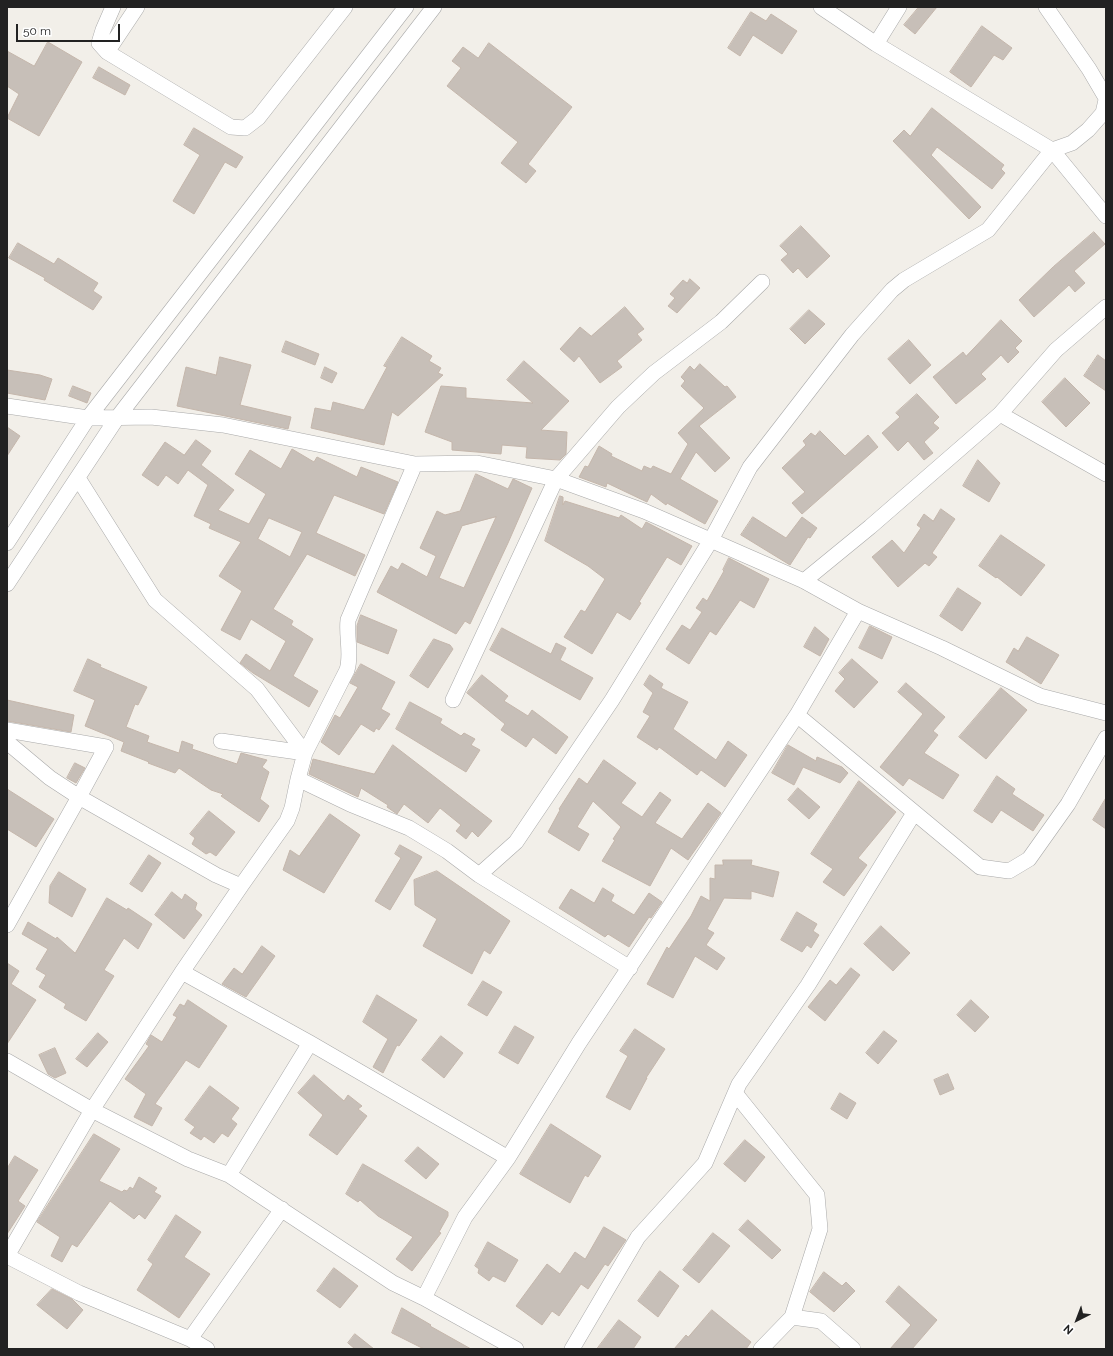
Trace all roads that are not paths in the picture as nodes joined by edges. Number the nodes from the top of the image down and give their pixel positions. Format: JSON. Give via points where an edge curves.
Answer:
{"nodes":[{"id":1,"x":113,"y":7,"type":"edge"},
{"id":2,"x":137,"y":7,"type":"edge"},
{"id":3,"x":345,"y":7,"type":"edge"},
{"id":4,"x":406,"y":7,"type":"edge"},
{"id":5,"x":434,"y":7,"type":"edge"},
{"id":6,"x":821,"y":7,"type":"edge"},
{"id":7,"x":899,"y":7,"type":"edge"},
{"id":8,"x":1046,"y":7,"type":"edge"},
{"id":9,"x":876,"y":44,"type":"junction"},
{"id":10,"x":103,"y":48,"type":"junction"},
{"id":11,"x":1105,"y":107,"type":"edge"},
{"id":12,"x":1052,"y":150,"type":"junction"},
{"id":13,"x":1106,"y":216,"type":"edge"},
{"id":14,"x":762,"y":282,"type":"dead end"},
{"id":15,"x":1106,"y":307,"type":"edge"},
{"id":16,"x":7,"y":406,"type":"edge"},
{"id":17,"x":1000,"y":414,"type":"junction"},
{"id":18,"x":88,"y":418,"type":"junction"},
{"id":19,"x":117,"y":418,"type":"junction"},
{"id":20,"x":414,"y":464,"type":"junction"},
{"id":21,"x":1106,"y":474,"type":"edge"},
{"id":22,"x":78,"y":478,"type":"junction"},
{"id":23,"x":556,"y":479,"type":"junction"},
{"id":24,"x":711,"y":540,"type":"junction"},
{"id":25,"x":7,"y":543,"type":"edge"},
{"id":26,"x":804,"y":582,"type":"junction"},
{"id":27,"x":7,"y":584,"type":"edge"},
{"id":28,"x":858,"y":611,"type":"junction"},
{"id":29,"x":453,"y":700,"type":"dead end"},
{"id":30,"x":1106,"y":713,"type":"edge"},
{"id":31,"x":797,"y":715,"type":"junction"},
{"id":32,"x":7,"y":730,"type":"edge"},
{"id":33,"x":1106,"y":738,"type":"edge"},
{"id":34,"x":221,"y":741,"type":"dead end"},
{"id":35,"x":7,"y":742,"type":"edge"},
{"id":36,"x":305,"y":753,"type":"junction"},
{"id":37,"x":298,"y":779,"type":"junction"},
{"id":38,"x":79,"y":797,"type":"junction"},
{"id":39,"x":914,"y":813,"type":"junction"},
{"id":40,"x":479,"y":875,"type":"junction"},
{"id":41,"x":241,"y":886,"type":"junction"},
{"id":42,"x":7,"y":925,"type":"edge"},
{"id":43,"x":630,"y":968,"type":"junction"},
{"id":44,"x":182,"y":972,"type":"junction"},
{"id":45,"x":310,"y":1043,"type":"junction"},
{"id":46,"x":7,"y":1061,"type":"edge"},
{"id":47,"x":735,"y":1093,"type":"junction"},
{"id":48,"x":92,"y":1110,"type":"junction"},
{"id":49,"x":508,"y":1158,"type":"junction"},
{"id":50,"x":229,"y":1175,"type":"junction"},
{"id":51,"x":282,"y":1209,"type":"junction"},
{"id":52,"x":7,"y":1256,"type":"edge"},
{"id":53,"x":424,"y":1298,"type":"junction"},
{"id":54,"x":792,"y":1317,"type":"junction"},
{"id":55,"x":190,"y":1339,"type":"junction"},
{"id":56,"x":207,"y":1349,"type":"edge"},
{"id":57,"x":516,"y":1349,"type":"edge"},
{"id":58,"x":572,"y":1349,"type":"edge"},
{"id":59,"x":762,"y":1349,"type":"edge"},
{"id":60,"x":853,"y":1349,"type":"edge"}],
"edges":[{"from":1,"to":10,"type":"street","via":[[102,30]]},
{"from":2,"to":10,"type":"street"},
{"from":3,"to":10,"type":"street","via":[[258,118],[245,128],[232,127]]},
{"from":4,"to":18,"type":"street"},
{"from":5,"to":19,"type":"street"},
{"from":6,"to":9,"type":"street"},
{"from":7,"to":9,"type":"street"},
{"from":8,"to":11,"type":"street","via":[[1089,69]]},
{"from":9,"to":12,"type":"street"},
{"from":11,"to":12,"type":"street","via":[[1088,130],[1072,143]]},
{"from":12,"to":13,"type":"street"},
{"from":12,"to":24,"type":"street","via":[[988,230],[904,280],[852,335],[750,467]]},
{"from":14,"to":23,"type":"street","via":[[722,322],[654,373],[618,407]]},
{"from":15,"to":17,"type":"street","via":[[1056,350]]},
{"from":16,"to":18,"type":"street"},
{"from":17,"to":21,"type":"street"},
{"from":17,"to":26,"type":"street"},
{"from":18,"to":19,"type":"street"},
{"from":18,"to":25,"type":"street"},
{"from":19,"to":20,"type":"street","via":[[151,417],[223,425]]},
{"from":19,"to":22,"type":"street"},
{"from":20,"to":23,"type":"street","via":[[477,463]]},
{"from":20,"to":36,"type":"street","via":[[348,620],[350,661],[347,670]]},
{"from":22,"to":27,"type":"street"},
{"from":22,"to":36,"type":"street","via":[[154,600],[257,689]]},
{"from":23,"to":24,"type":"street","via":[[644,510]]},
{"from":23,"to":29,"type":"street"},
{"from":24,"to":26,"type":"street"},
{"from":24,"to":40,"type":"street","via":[[612,700],[516,842]]},
{"from":26,"to":28,"type":"street"},
{"from":28,"to":30,"type":"street","via":[[942,648],[1040,696]]},
{"from":28,"to":31,"type":"street"},
{"from":31,"to":39,"type":"street"},
{"from":31,"to":43,"type":"street"},
{"from":32,"to":38,"type":"street","via":[[106,748]]},
{"from":33,"to":39,"type":"street","via":[[1068,804],[1029,858],[1009,871],[980,867]]},
{"from":34,"to":36,"type":"street"},
{"from":35,"to":38,"type":"street","via":[[50,778]]},
{"from":36,"to":37,"type":"street"},
{"from":37,"to":40,"type":"street","via":[[409,828],[447,851]]},
{"from":37,"to":41,"type":"street","via":[[287,821]]},
{"from":38,"to":41,"type":"street","via":[[216,875]]},
{"from":38,"to":42,"type":"street"},
{"from":39,"to":47,"type":"street","via":[[808,985]]},
{"from":40,"to":43,"type":"street"},
{"from":41,"to":44,"type":"street"},
{"from":43,"to":49,"type":"street","via":[[579,1043]]},
{"from":44,"to":45,"type":"street"},
{"from":44,"to":48,"type":"street"},
{"from":45,"to":49,"type":"street"},
{"from":45,"to":50,"type":"street"},
{"from":46,"to":48,"type":"street"},
{"from":47,"to":54,"type":"street","via":[[817,1195],[820,1228]]},
{"from":47,"to":58,"type":"street","via":[[705,1163],[638,1237]]},
{"from":48,"to":50,"type":"street","via":[[188,1159]]},
{"from":48,"to":52,"type":"street"},
{"from":49,"to":53,"type":"street","via":[[465,1217]]},
{"from":50,"to":51,"type":"street"},
{"from":51,"to":53,"type":"street","via":[[393,1283]]},
{"from":51,"to":55,"type":"street"},
{"from":52,"to":55,"type":"street","via":[[79,1293]]},
{"from":53,"to":57,"type":"street"},
{"from":54,"to":59,"type":"street"},
{"from":54,"to":60,"type":"street","via":[[820,1320]]},
{"from":55,"to":56,"type":"street"}]}
